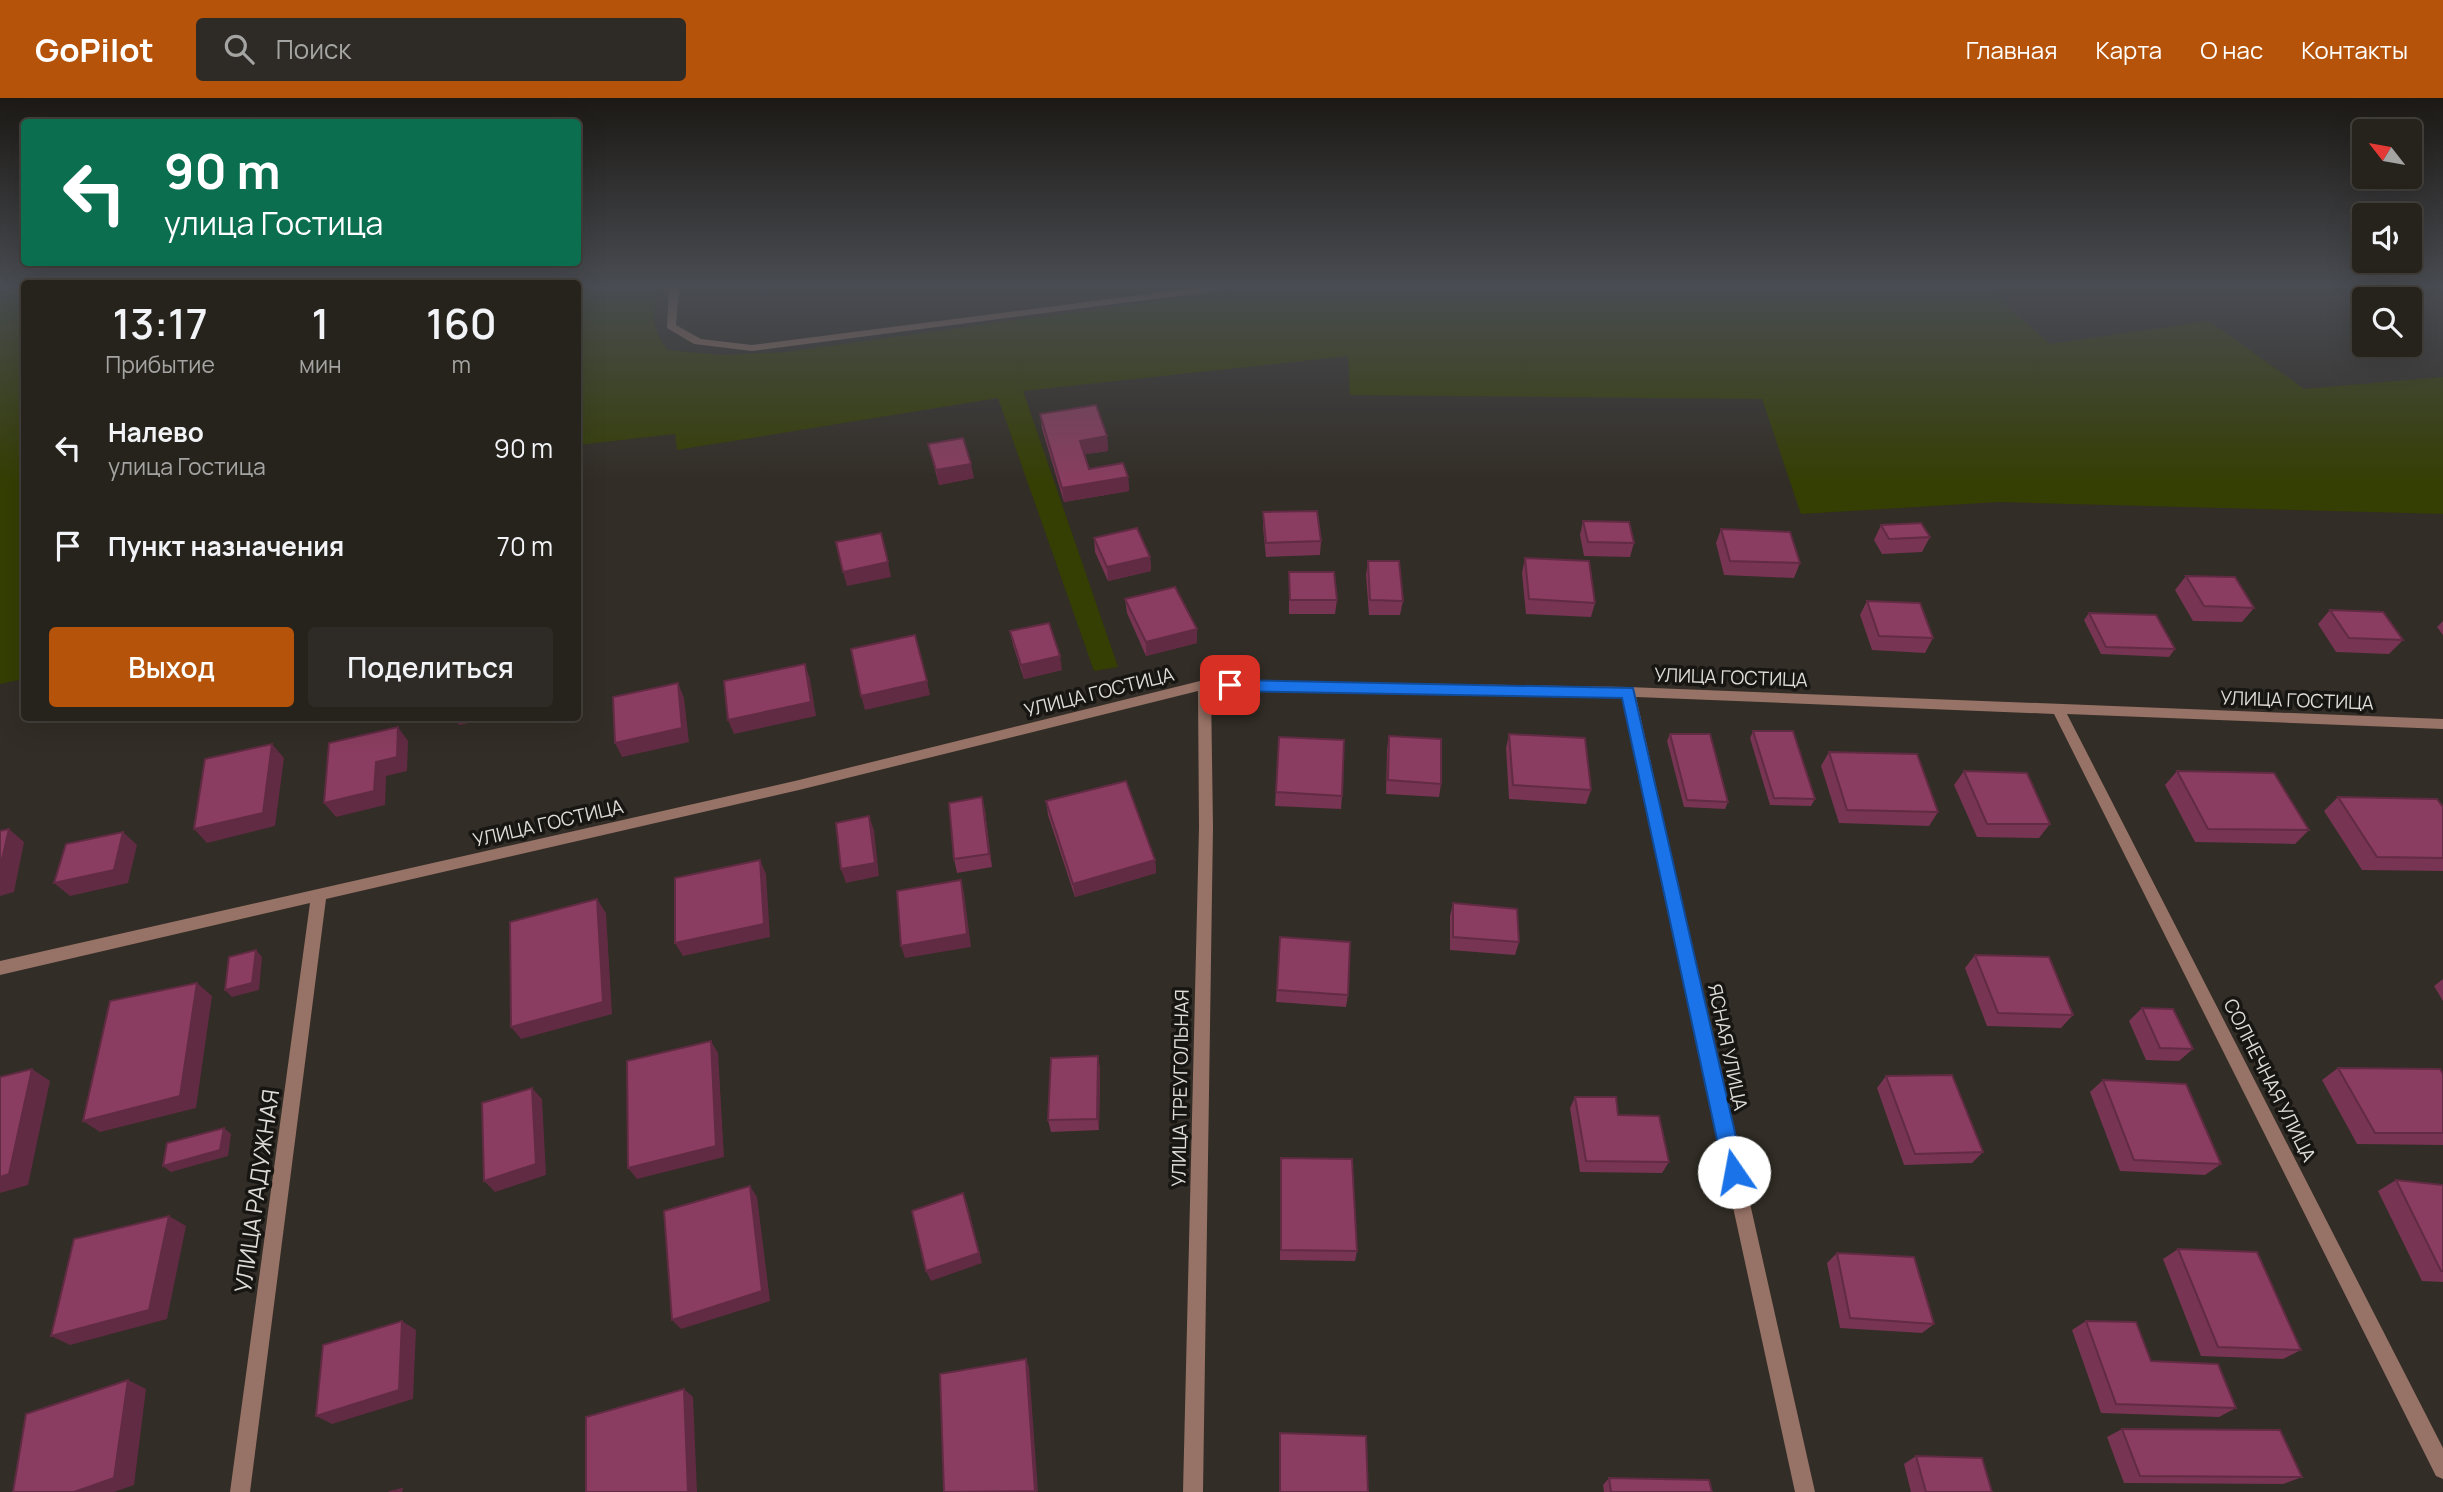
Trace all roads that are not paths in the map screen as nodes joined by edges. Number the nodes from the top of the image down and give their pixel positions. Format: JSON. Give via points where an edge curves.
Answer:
{"nodes":[{"id":1,"x":1203,"y":685,"type":"junction"},
{"id":2,"x":1628,"y":692,"type":"junction"},
{"id":3,"x":2059,"y":711,"type":"junction"},
{"id":4,"x":2443,"y":724,"type":"edge"},
{"id":5,"x":319,"y":895,"type":"junction"},
{"id":6,"x":0,"y":968,"type":"edge"},
{"id":7,"x":2443,"y":1469,"type":"edge"},
{"id":8,"x":240,"y":1492,"type":"edge"},
{"id":9,"x":1193,"y":1492,"type":"edge"},
{"id":10,"x":1805,"y":1492,"type":"edge"}],
"edges":[{"from":1,"to":2,"type":"street","name":"УЛИЦА ГОСТИЦА"},
{"from":1,"to":5,"type":"street","name":"УЛИЦА ГОСТИЦА","via":[[825,779]]},
{"from":1,"to":9,"type":"street","name":"УЛИЦА ТРЕУГОЛЬНАЯ","via":[[1206,827]]},
{"from":2,"to":3,"type":"street","name":"УЛИЦА ГОСТИЦА"},
{"from":2,"to":10,"type":"street","name":"ЯСНАЯ УЛИЦА"},
{"from":3,"to":4,"type":"street","name":"УЛИЦА ГОСТИЦА"},
{"from":3,"to":7,"type":"street","name":"СОЛНЕЧНАЯ УЛИЦА"},
{"from":5,"to":6,"type":"street","name":"УЛИЦА ГОСТИЦА"},
{"from":5,"to":8,"type":"street","name":"УЛИЦА РАДУЖНАЯ"}]}
